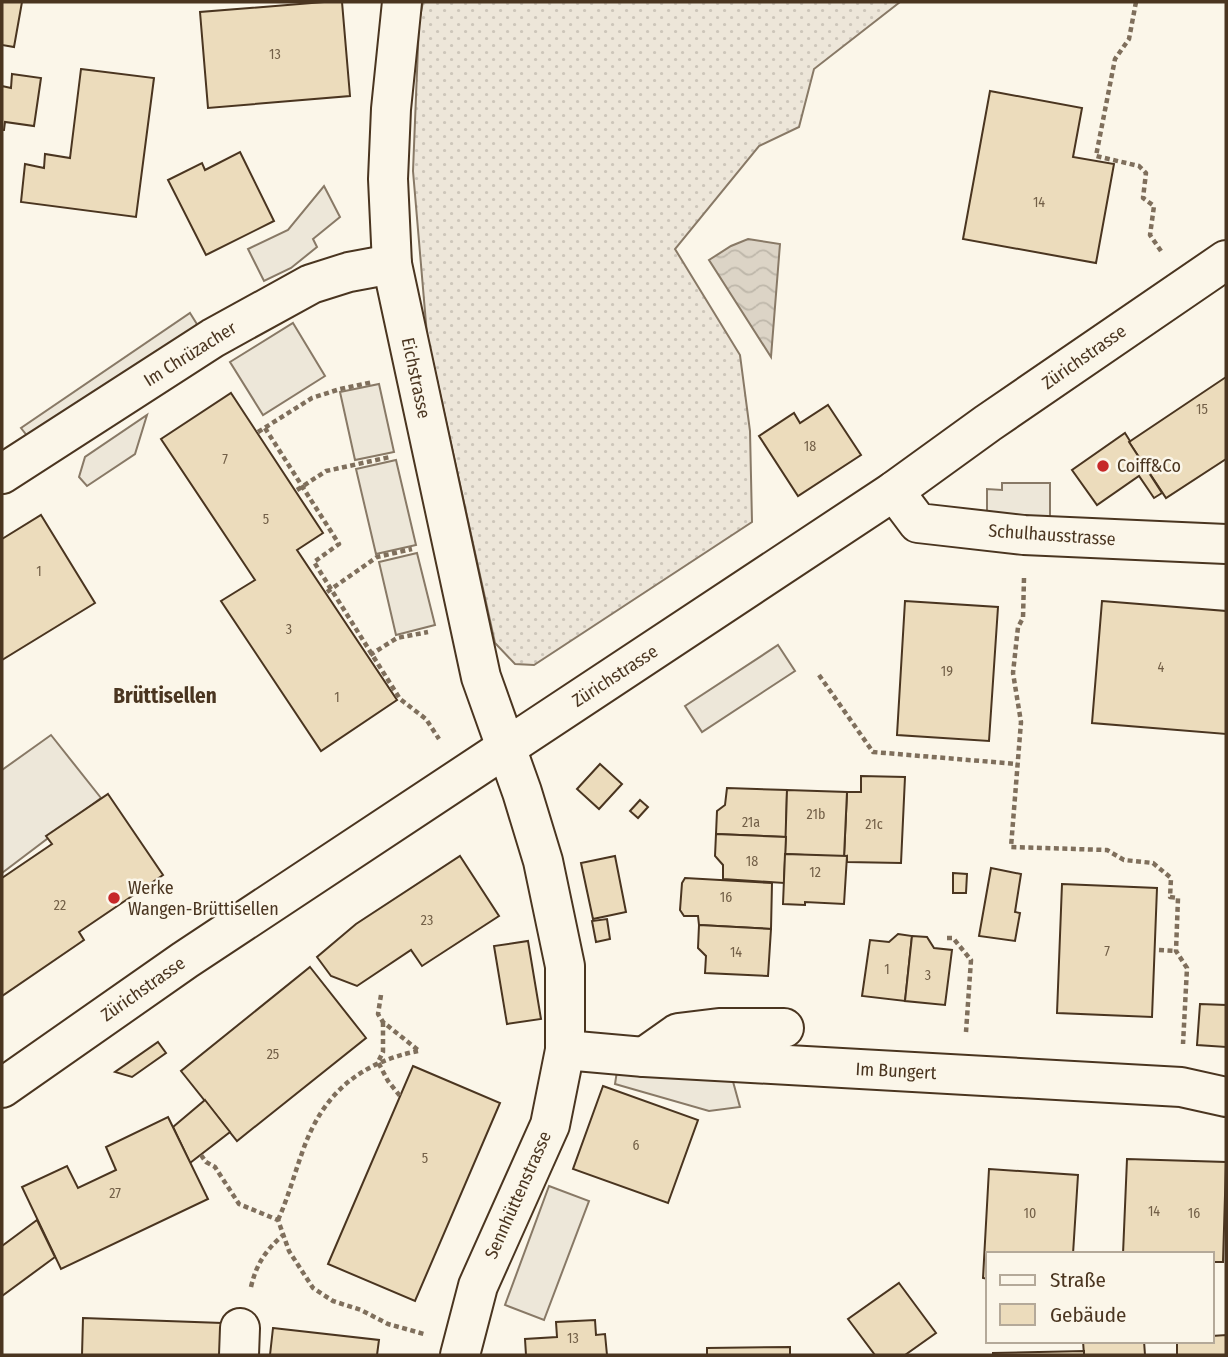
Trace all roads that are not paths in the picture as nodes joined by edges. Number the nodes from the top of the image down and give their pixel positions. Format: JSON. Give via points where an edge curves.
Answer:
{"nodes":[{"id":1,"x":402,"y":2,"type":"edge"},
{"id":2,"x":1226,"y":260,"type":"edge"},
{"id":3,"x":392,"y":264,"type":"junction"},
{"id":4,"x":2,"y":474,"type":"edge"},
{"id":5,"x":894,"y":491,"type":"junction"},
{"id":6,"x":1226,"y":544,"type":"edge"},
{"id":7,"x":505,"y":747,"type":"junction"},
{"id":8,"x":784,"y":1028,"type":"dead end"},
{"id":9,"x":565,"y":1050,"type":"junction"},
{"id":10,"x":644,"y":1057,"type":"junction"},
{"id":11,"x":2,"y":1088,"type":"edge"},
{"id":12,"x":1226,"y":1097,"type":"edge"},
{"id":13,"x":461,"y":1350,"type":"edge"}],
"edges":[{"from":1,"to":3,"type":"street","name":"Eichstrasse","via":[[388,179]]},
{"from":2,"to":5,"type":"street","name":"Zürichstrasse"},
{"from":3,"to":4,"type":"street","name":"Im Chrüzacher","via":[[311,284],[213,338]]},
{"from":3,"to":7,"type":"street","name":"Eichstrasse","via":[[481,677]]},
{"from":5,"to":6,"type":"street","name":"Schulhausstrasse","via":[[918,523],[1024,535]]},
{"from":5,"to":7,"type":"street","name":"Zürichstrasse"},
{"from":7,"to":9,"type":"street","name":"Sennhüttenstrasse","via":[[536,838],[560,935],[565,966]]},
{"from":7,"to":11,"type":"street","name":"Zürichstrasse","via":[[184,960]]},
{"from":8,"to":10,"type":"street","via":[[678,1033]]},
{"from":9,"to":10,"type":"street","name":"Im Bungert"},
{"from":9,"to":13,"type":"street","name":"Sennhüttenstrasse","via":[[550,1125],[478,1286]]},
{"from":10,"to":12,"type":"street","name":"Im Bungert","via":[[1181,1087]]}]}
